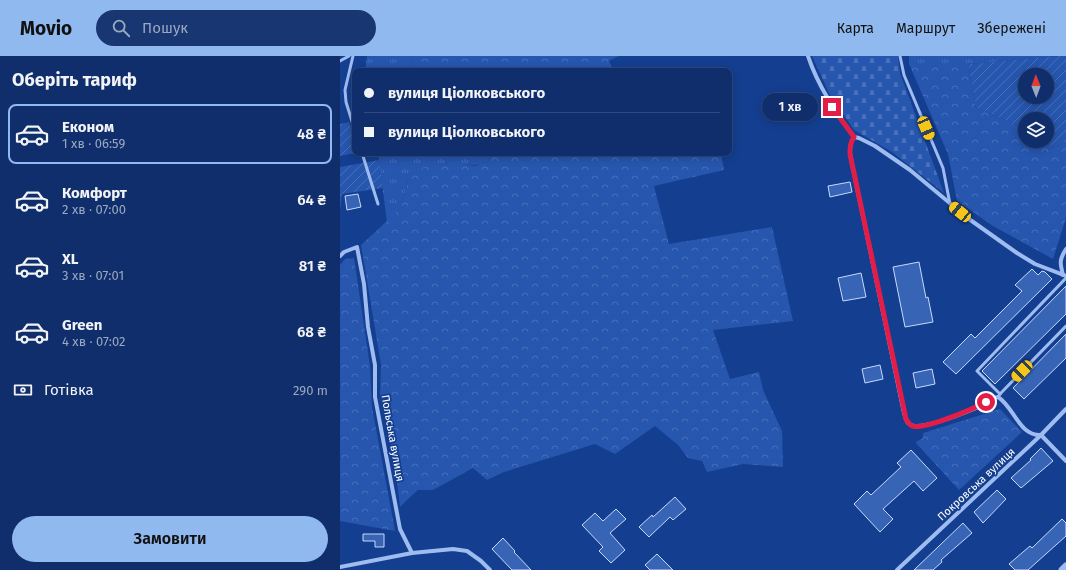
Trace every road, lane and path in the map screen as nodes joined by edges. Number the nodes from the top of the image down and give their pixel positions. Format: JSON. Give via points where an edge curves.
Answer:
{"nodes":[{"id":1,"x":349,"y":56,"type":"edge"},
{"id":2,"x":353,"y":56,"type":"edge"},
{"id":3,"x":808,"y":56,"type":"edge"},
{"id":4,"x":900,"y":56,"type":"edge"},
{"id":5,"x":340,"y":61,"type":"edge"},
{"id":6,"x":352,"y":121,"type":"edge"},
{"id":7,"x":854,"y":137,"type":"junction"},
{"id":8,"x":363,"y":156,"type":"edge"},
{"id":9,"x":378,"y":204,"type":"dead end"},
{"id":10,"x":950,"y":204,"type":"junction"},
{"id":11,"x":1066,"y":249,"type":"edge"},
{"id":12,"x":340,"y":256,"type":"edge"},
{"id":13,"x":1065,"y":276,"type":"edge"},
{"id":14,"x":1066,"y":326,"type":"edge"},
{"id":15,"x":999,"y":395,"type":"junction"},
{"id":16,"x":1066,"y":410,"type":"edge"},
{"id":17,"x":1041,"y":435,"type":"junction"},
{"id":18,"x":1066,"y":461,"type":"edge"},
{"id":19,"x":412,"y":553,"type":"junction"},
{"id":20,"x":1066,"y":566,"type":"edge"},
{"id":21,"x":340,"y":567,"type":"edge"},
{"id":22,"x":490,"y":570,"type":"edge"},
{"id":23,"x":897,"y":570,"type":"edge"},
{"id":24,"x":1062,"y":570,"type":"edge"}],
"edges":[{"from":1,"to":5,"type":"lane"},
{"from":2,"to":6,"type":"lane","via":[[345,90]]},
{"from":3,"to":7,"type":"street","via":[[814,74],[832,107]]},
{"from":4,"to":10,"type":"lane","via":[[904,75],[943,168]]},
{"from":7,"to":10,"type":"street","via":[[875,146],[910,170]]},
{"from":7,"to":15,"type":"street","via":[[851,141],[850,154],[906,419],[913,426],[930,424],[976,408]]},
{"from":8,"to":9,"type":"lane"},
{"from":10,"to":13,"type":"street","via":[[1017,253],[1035,264]]},
{"from":11,"to":13,"type":"street","via":[[1060,264]]},
{"from":12,"to":19,"type":"street","name":"Польська вулиця","via":[[356,247],[364,284],[375,365],[375,397],[400,529]]},
{"from":13,"to":15,"type":"lane","via":[[977,371]]},
{"from":14,"to":15,"type":"lane"},
{"from":15,"to":17,"type":"street","via":[[1027,432]]},
{"from":16,"to":17,"type":"street","name":"Покровська вулиця"},
{"from":17,"to":18,"type":"street"},
{"from":17,"to":23,"type":"street","name":"Покровська вулиця"},
{"from":19,"to":21,"type":"street"},
{"from":19,"to":22,"type":"street","via":[[453,549],[467,551]]},
{"from":20,"to":24,"type":"street"}]}
